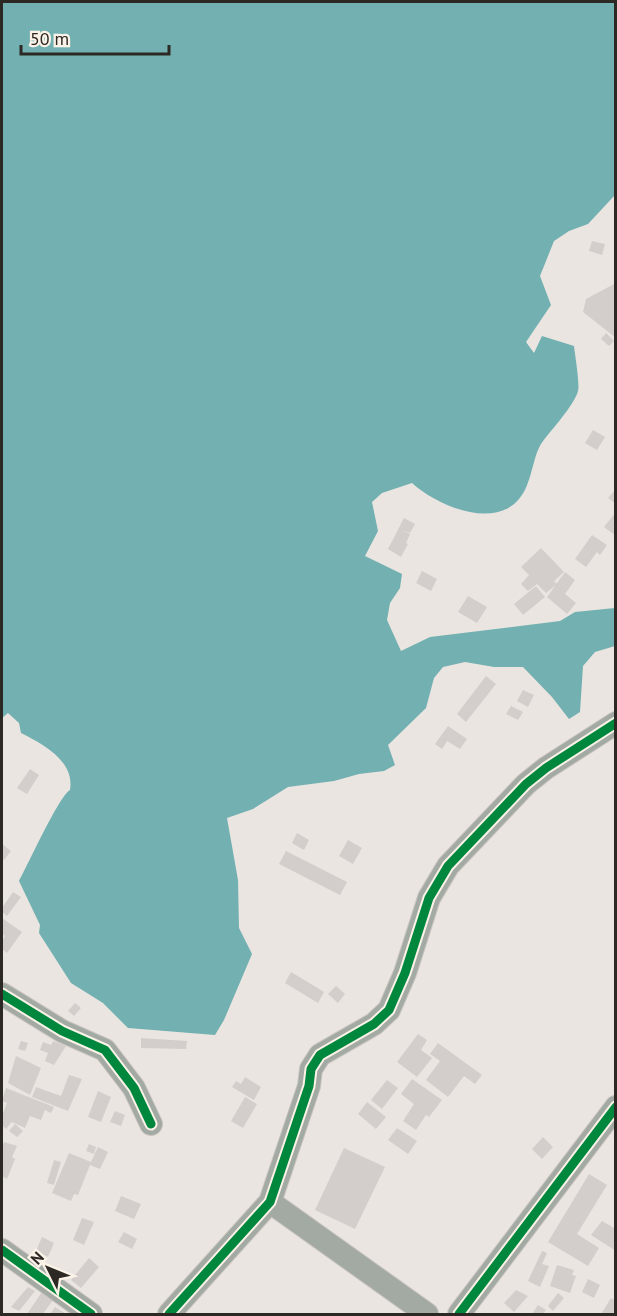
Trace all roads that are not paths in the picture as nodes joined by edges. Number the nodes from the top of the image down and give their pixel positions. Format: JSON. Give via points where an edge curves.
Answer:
{"nodes":[{"id":1,"x":615,"y":723,"type":"edge"},
{"id":2,"x":2,"y":994,"type":"edge"},
{"id":3,"x":615,"y":1107,"type":"edge"},
{"id":4,"x":152,"y":1124,"type":"dead end"},
{"id":5,"x":270,"y":1202,"type":"junction"},
{"id":6,"x":2,"y":1250,"type":"edge"},
{"id":7,"x":91,"y":1314,"type":"edge"},
{"id":8,"x":169,"y":1314,"type":"edge"},
{"id":9,"x":427,"y":1314,"type":"edge"},
{"id":10,"x":459,"y":1314,"type":"edge"}],
"edges":[{"from":1,"to":5,"type":"street","via":[[526,784],[448,866],[429,898],[389,1010],[374,1024],[320,1055],[311,1069],[309,1086]]},
{"from":2,"to":4,"type":"street","via":[[62,1031],[105,1050],[134,1088]]},
{"from":3,"to":10,"type":"street"},
{"from":5,"to":8,"type":"street"},
{"from":5,"to":9,"type":"street"},
{"from":6,"to":7,"type":"street"}]}
